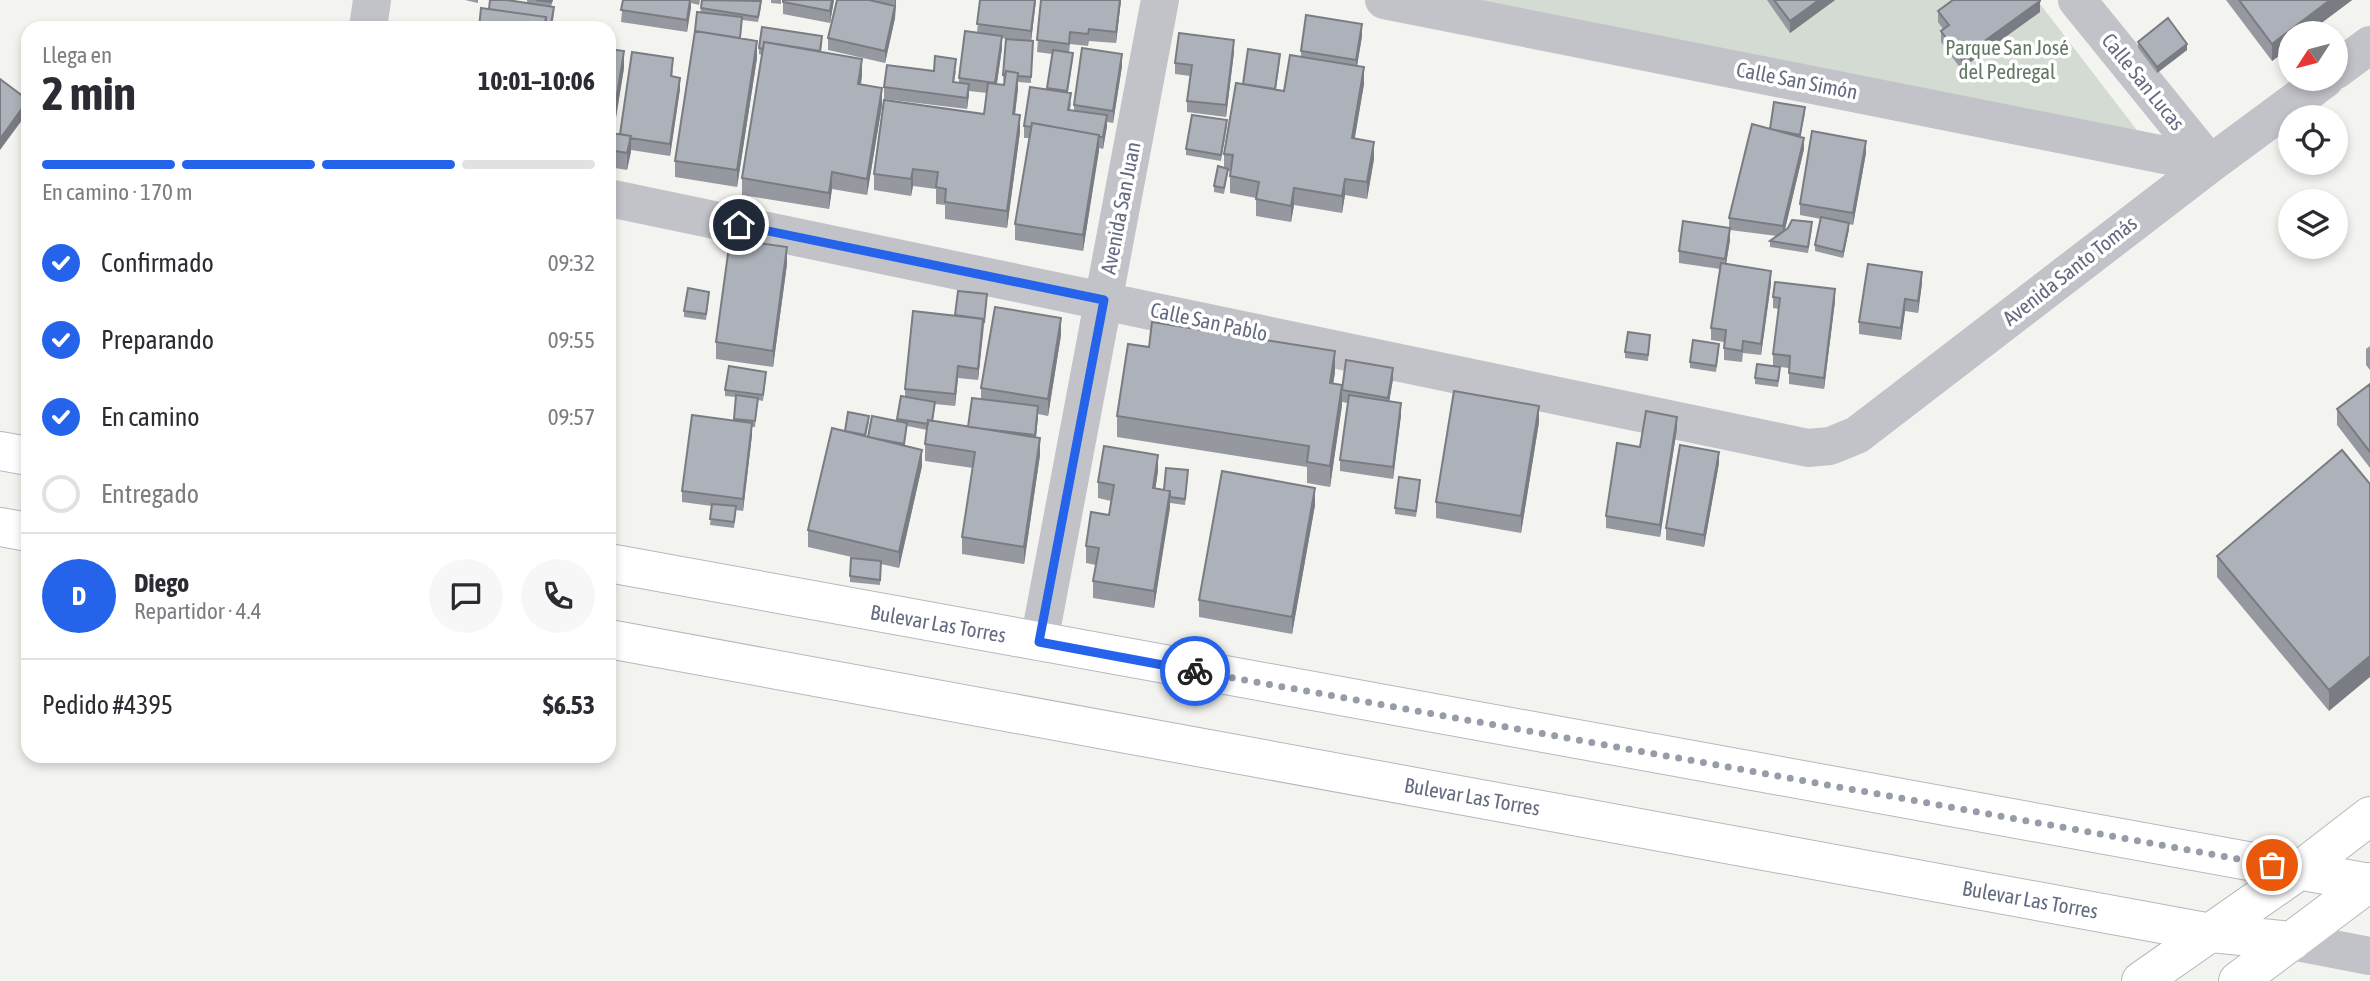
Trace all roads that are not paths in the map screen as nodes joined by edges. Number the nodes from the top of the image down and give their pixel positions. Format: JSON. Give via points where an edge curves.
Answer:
{"nodes":[{"id":1,"x":372,"y":0,"type":"edge"},
{"id":2,"x":1160,"y":0,"type":"edge"},
{"id":3,"x":1384,"y":0,"type":"edge"},
{"id":4,"x":2077,"y":0,"type":"edge"},
{"id":5,"x":369,"y":21,"type":"edge"},
{"id":6,"x":2370,"y":45,"type":"edge"},
{"id":7,"x":2348,"y":61,"type":"edge"},
{"id":8,"x":2309,"y":91,"type":"edge"},
{"id":9,"x":2210,"y":164,"type":"junction"},
{"id":10,"x":616,"y":199,"type":"edge"},
{"id":11,"x":1104,"y":300,"type":"junction"},
{"id":12,"x":1808,"y":448,"type":"joint"},
{"id":13,"x":0,"y":451,"type":"edge"},
{"id":14,"x":21,"y":455,"type":"edge"},
{"id":15,"x":0,"y":527,"type":"edge"},
{"id":16,"x":21,"y":531,"type":"edge"},
{"id":17,"x":616,"y":564,"type":"edge"},
{"id":18,"x":616,"y":640,"type":"edge"},
{"id":19,"x":1039,"y":642,"type":"junction"},
{"id":20,"x":2370,"y":816,"type":"edge"},
{"id":21,"x":2300,"y":870,"type":"junction"},
{"id":22,"x":2370,"y":883,"type":"edge"},
{"id":23,"x":2211,"y":933,"type":"junction"},
{"id":24,"x":2292,"y":941,"type":"junction"},
{"id":25,"x":2370,"y":956,"type":"edge"},
{"id":26,"x":2141,"y":981,"type":"edge"},
{"id":27,"x":2238,"y":981,"type":"edge"}],
"edges":[{"from":1,"to":5,"type":"street"},
{"from":2,"to":11,"type":"street","name":"Avenida San Juan"},
{"from":3,"to":9,"type":"street","name":"Calle San Simón"},
{"from":4,"to":9,"type":"street","name":"Calle San Lucas"},
{"from":6,"to":7,"type":"street"},
{"from":8,"to":9,"type":"street","name":"Avenida Santo Tomás"},
{"from":9,"to":12,"type":"street","name":"Avenida Santo Tomás","via":[[1857,435],[1830,446]]},
{"from":10,"to":11,"type":"street","name":"Calle San Pablo"},
{"from":11,"to":12,"type":"street","name":"Calle San Pablo"},
{"from":11,"to":19,"type":"street","name":"Avenida San Juan"},
{"from":13,"to":14,"type":"street"},
{"from":15,"to":16,"type":"street"},
{"from":17,"to":19,"type":"street","name":"Bulevar Las Torres"},
{"from":18,"to":23,"type":"street","name":"Bulevar Las Torres"},
{"from":19,"to":21,"type":"street","name":"Bulevar Las Torres"},
{"from":20,"to":21,"type":"street"},
{"from":21,"to":22,"type":"street","name":"Bulevar Las Torres"},
{"from":21,"to":23,"type":"street"},
{"from":22,"to":24,"type":"street"},
{"from":23,"to":24,"type":"street","name":"Bulevar Las Torres"},
{"from":23,"to":26,"type":"street"},
{"from":24,"to":25,"type":"street"},
{"from":24,"to":27,"type":"street"}]}
